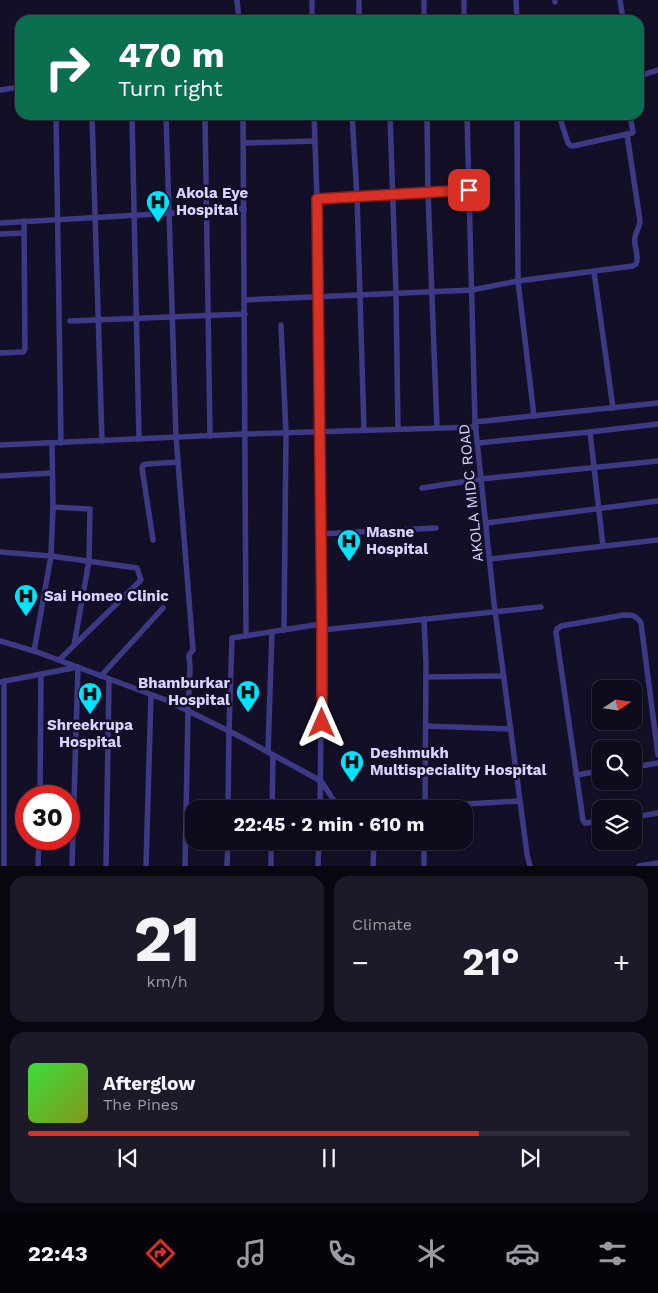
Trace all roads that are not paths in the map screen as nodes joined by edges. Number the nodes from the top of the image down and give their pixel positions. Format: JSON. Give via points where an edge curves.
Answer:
{"nodes":[{"id":1,"x":237,"y":0,"type":"edge"},
{"id":2,"x":312,"y":0,"type":"edge"},
{"id":3,"x":359,"y":0,"type":"edge"},
{"id":4,"x":424,"y":0,"type":"edge"},
{"id":5,"x":464,"y":0,"type":"edge"},
{"id":6,"x":516,"y":0,"type":"edge"},
{"id":7,"x":620,"y":0,"type":"edge"},
{"id":8,"x":238,"y":15,"type":"edge"},
{"id":9,"x":312,"y":15,"type":"edge"},
{"id":10,"x":359,"y":15,"type":"edge"},
{"id":11,"x":424,"y":15,"type":"edge"},
{"id":12,"x":464,"y":15,"type":"edge"},
{"id":13,"x":517,"y":15,"type":"edge"},
{"id":14,"x":623,"y":15,"type":"edge"},
{"id":15,"x":658,"y":70,"type":"edge"},
{"id":16,"x":644,"y":74,"type":"edge"},
{"id":17,"x":15,"y":88,"type":"edge"},
{"id":18,"x":0,"y":90,"type":"edge"},
{"id":19,"x":56,"y":120,"type":"edge"},
{"id":20,"x":92,"y":120,"type":"edge"},
{"id":21,"x":132,"y":120,"type":"edge"},
{"id":22,"x":166,"y":120,"type":"edge"},
{"id":23,"x":205,"y":120,"type":"edge"},
{"id":24,"x":244,"y":120,"type":"edge"},
{"id":25,"x":314,"y":120,"type":"edge"},
{"id":26,"x":352,"y":120,"type":"edge"},
{"id":27,"x":390,"y":120,"type":"edge"},
{"id":28,"x":427,"y":120,"type":"edge"},
{"id":29,"x":467,"y":120,"type":"edge"},
{"id":30,"x":517,"y":120,"type":"edge"},
{"id":31,"x":561,"y":120,"type":"edge"},
{"id":32,"x":631,"y":120,"type":"edge"},
{"id":33,"x":627,"y":134,"type":"junction"},
{"id":34,"x":315,"y":141,"type":"junction"},
{"id":35,"x":244,"y":142,"type":"junction"},
{"id":36,"x":469,"y":190,"type":"junction"},
{"id":37,"x":428,"y":192,"type":"junction"},
{"id":38,"x":392,"y":195,"type":"junction"},
{"id":39,"x":356,"y":197,"type":"junction"},
{"id":40,"x":317,"y":199,"type":"junction"},
{"id":41,"x":244,"y":209,"type":"junction"},
{"id":42,"x":207,"y":211,"type":"junction"},
{"id":43,"x":168,"y":213,"type":"junction"},
{"id":44,"x":134,"y":215,"type":"junction"},
{"id":45,"x":96,"y":217,"type":"junction"},
{"id":46,"x":58,"y":219,"type":"junction"},
{"id":47,"x":24,"y":221,"type":"junction"},
{"id":48,"x":0,"y":223,"type":"edge"},
{"id":49,"x":24,"y":232,"type":"junction"},
{"id":50,"x":0,"y":234,"type":"edge"},
{"id":51,"x":594,"y":272,"type":"junction"},
{"id":52,"x":518,"y":281,"type":"junction"},
{"id":53,"x":472,"y":290,"type":"junction"},
{"id":54,"x":433,"y":291,"type":"junction"},
{"id":55,"x":396,"y":293,"type":"junction"},
{"id":56,"x":360,"y":295,"type":"junction"},
{"id":57,"x":318,"y":297,"type":"junction"},
{"id":58,"x":245,"y":300,"type":"junction"},
{"id":59,"x":245,"y":314,"type":"junction"},
{"id":60,"x":209,"y":315,"type":"junction"},
{"id":61,"x":172,"y":317,"type":"junction"},
{"id":62,"x":136,"y":319,"type":"junction"},
{"id":63,"x":70,"y":321,"type":"dead end"},
{"id":64,"x":99,"y":321,"type":"junction"},
{"id":65,"x":281,"y":325,"type":"dead end"},
{"id":66,"x":0,"y":353,"type":"edge"},
{"id":67,"x":658,"y":403,"type":"edge"},
{"id":68,"x":613,"y":408,"type":"junction"},
{"id":69,"x":534,"y":416,"type":"junction"},
{"id":70,"x":658,"y":424,"type":"edge"},
{"id":71,"x":476,"y":425,"type":"junction"},
{"id":72,"x":438,"y":428,"type":"junction"},
{"id":73,"x":398,"y":429,"type":"junction"},
{"id":74,"x":364,"y":430,"type":"junction"},
{"id":75,"x":320,"y":432,"type":"junction"},
{"id":76,"x":590,"y":432,"type":"junction"},
{"id":77,"x":286,"y":433,"type":"junction"},
{"id":78,"x":245,"y":434,"type":"junction"},
{"id":79,"x":210,"y":436,"type":"junction"},
{"id":80,"x":176,"y":437,"type":"junction"},
{"id":81,"x":140,"y":439,"type":"junction"},
{"id":82,"x":102,"y":441,"type":"junction"},
{"id":83,"x":52,"y":443,"type":"junction"},
{"id":84,"x":61,"y":443,"type":"junction"},
{"id":85,"x":478,"y":443,"type":"junction"},
{"id":86,"x":0,"y":445,"type":"edge"},
{"id":87,"x":178,"y":462,"type":"junction"},
{"id":88,"x":658,"y":462,"type":"edge"},
{"id":89,"x":594,"y":468,"type":"junction"},
{"id":90,"x":52,"y":473,"type":"junction"},
{"id":91,"x":0,"y":476,"type":"edge"},
{"id":92,"x":482,"y":479,"type":"junction"},
{"id":93,"x":422,"y":488,"type":"dead end"},
{"id":94,"x":658,"y":501,"type":"edge"},
{"id":95,"x":53,"y":507,"type":"junction"},
{"id":96,"x":598,"y":508,"type":"junction"},
{"id":97,"x":486,"y":523,"type":"junction"},
{"id":98,"x":436,"y":528,"type":"dead end"},
{"id":99,"x":320,"y":534,"type":"junction"},
{"id":100,"x":153,"y":540,"type":"dead end"},
{"id":101,"x":658,"y":540,"type":"edge"},
{"id":102,"x":603,"y":546,"type":"junction"},
{"id":103,"x":0,"y":552,"type":"edge"},
{"id":104,"x":51,"y":556,"type":"junction"},
{"id":105,"x":490,"y":559,"type":"junction"},
{"id":106,"x":90,"y":561,"type":"junction"},
{"id":107,"x":541,"y":607,"type":"dead end"},
{"id":108,"x":163,"y":608,"type":"dead end"},
{"id":109,"x":496,"y":613,"type":"junction"},
{"id":110,"x":424,"y":619,"type":"junction"},
{"id":111,"x":322,"y":627,"type":"junction"},
{"id":112,"x":284,"y":630,"type":"junction"},
{"id":113,"x":272,"y":632,"type":"junction"},
{"id":114,"x":246,"y":636,"type":"junction"},
{"id":115,"x":0,"y":641,"type":"edge"},
{"id":116,"x":74,"y":645,"type":"junction"},
{"id":117,"x":34,"y":651,"type":"junction"},
{"id":118,"x":59,"y":660,"type":"junction"},
{"id":119,"x":78,"y":667,"type":"junction"},
{"id":120,"x":42,"y":674,"type":"junction"},
{"id":121,"x":101,"y":676,"type":"junction"},
{"id":122,"x":504,"y":676,"type":"junction"},
{"id":123,"x":426,"y":677,"type":"junction"},
{"id":124,"x":109,"y":679,"type":"junction"},
{"id":125,"x":2,"y":682,"type":"edge"},
{"id":126,"x":151,"y":695,"type":"junction"},
{"id":127,"x":188,"y":711,"type":"junction"},
{"id":128,"x":426,"y":726,"type":"junction"},
{"id":129,"x":511,"y":729,"type":"junction"},
{"id":130,"x":229,"y":731,"type":"junction"},
{"id":131,"x":271,"y":754,"type":"junction"},
{"id":132,"x":658,"y":755,"type":"edge"},
{"id":133,"x":2,"y":756,"type":"edge"},
{"id":134,"x":658,"y":763,"type":"edge"},
{"id":135,"x":642,"y":765,"type":"edge"},
{"id":136,"x":592,"y":772,"type":"edge"},
{"id":137,"x":576,"y":775,"type":"junction"},
{"id":138,"x":322,"y":781,"type":"junction"},
{"id":139,"x":40,"y":785,"type":"edge"},
{"id":140,"x":228,"y":800,"type":"edge"},
{"id":141,"x":272,"y":800,"type":"edge"},
{"id":142,"x":321,"y":800,"type":"edge"},
{"id":143,"x":334,"y":800,"type":"edge"},
{"id":144,"x":425,"y":800,"type":"edge"},
{"id":145,"x":520,"y":801,"type":"junction"},
{"id":146,"x":473,"y":804,"type":"edge"},
{"id":147,"x":658,"y":813,"type":"edge"},
{"id":148,"x":642,"y":816,"type":"edge"},
{"id":149,"x":592,"y":822,"type":"edge"},
{"id":150,"x":2,"y":846,"type":"edge"},
{"id":151,"x":39,"y":850,"type":"edge"},
{"id":152,"x":228,"y":850,"type":"edge"},
{"id":153,"x":271,"y":850,"type":"edge"},
{"id":154,"x":319,"y":850,"type":"edge"},
{"id":155,"x":374,"y":850,"type":"edge"},
{"id":156,"x":424,"y":850,"type":"edge"},
{"id":157,"x":658,"y":863,"type":"edge"},
{"id":158,"x":4,"y":866,"type":"edge"},
{"id":159,"x":38,"y":866,"type":"edge"},
{"id":160,"x":72,"y":866,"type":"edge"},
{"id":161,"x":106,"y":866,"type":"edge"},
{"id":162,"x":146,"y":866,"type":"edge"},
{"id":163,"x":186,"y":866,"type":"edge"},
{"id":164,"x":228,"y":866,"type":"edge"},
{"id":165,"x":271,"y":866,"type":"edge"},
{"id":166,"x":318,"y":866,"type":"edge"},
{"id":167,"x":373,"y":866,"type":"edge"},
{"id":168,"x":424,"y":866,"type":"edge"},
{"id":169,"x":530,"y":866,"type":"edge"},
{"id":170,"x":639,"y":866,"type":"edge"}],
"edges":[{"from":1,"to":8,"type":"street"},
{"from":2,"to":9,"type":"street"},
{"from":3,"to":10,"type":"street"},
{"from":4,"to":11,"type":"street"},
{"from":5,"to":12,"type":"street"},
{"from":6,"to":13,"type":"street"},
{"from":7,"to":14,"type":"street"},
{"from":15,"to":16,"type":"street"},
{"from":17,"to":18,"type":"street"},
{"from":19,"to":46,"type":"street"},
{"from":20,"to":45,"type":"street"},
{"from":21,"to":44,"type":"street"},
{"from":22,"to":43,"type":"street"},
{"from":23,"to":42,"type":"street"},
{"from":24,"to":35,"type":"street"},
{"from":25,"to":34,"type":"street"},
{"from":26,"to":39,"type":"street"},
{"from":27,"to":38,"type":"street"},
{"from":28,"to":37,"type":"street"},
{"from":29,"to":36,"type":"street","name":"AKOLA MIDC ROAD"},
{"from":30,"to":52,"type":"street"},
{"from":31,"to":33,"type":"street","via":[[571,146]]},
{"from":32,"to":33,"type":"street","via":[[632,133]]},
{"from":33,"to":51,"type":"street","via":[[640,221],[635,237],[638,262],[632,266]]},
{"from":34,"to":35,"type":"street"},
{"from":34,"to":40,"type":"street"},
{"from":35,"to":41,"type":"street"},
{"from":36,"to":37,"type":"street"},
{"from":36,"to":53,"type":"street","name":"AKOLA MIDC ROAD"},
{"from":37,"to":38,"type":"street"},
{"from":37,"to":54,"type":"street"},
{"from":38,"to":39,"type":"street"},
{"from":38,"to":55,"type":"street"},
{"from":39,"to":40,"type":"street"},
{"from":39,"to":56,"type":"street"},
{"from":40,"to":57,"type":"street"},
{"from":41,"to":42,"type":"street"},
{"from":41,"to":58,"type":"street"},
{"from":42,"to":43,"type":"street"},
{"from":42,"to":60,"type":"street"},
{"from":43,"to":44,"type":"street"},
{"from":43,"to":61,"type":"street"},
{"from":44,"to":45,"type":"street"},
{"from":44,"to":62,"type":"street"},
{"from":45,"to":46,"type":"street"},
{"from":45,"to":64,"type":"street"},
{"from":46,"to":47,"type":"street"},
{"from":46,"to":84,"type":"street"},
{"from":47,"to":48,"type":"street"},
{"from":47,"to":49,"type":"street"},
{"from":49,"to":50,"type":"street"},
{"from":49,"to":66,"type":"street","via":[[25,349],[23,352]]},
{"from":51,"to":52,"type":"street"},
{"from":51,"to":68,"type":"street"},
{"from":52,"to":53,"type":"street"},
{"from":52,"to":69,"type":"street"},
{"from":53,"to":54,"type":"street"},
{"from":53,"to":71,"type":"street","name":"AKOLA MIDC ROAD"},
{"from":54,"to":55,"type":"street"},
{"from":54,"to":72,"type":"street"},
{"from":55,"to":56,"type":"street"},
{"from":55,"to":73,"type":"street"},
{"from":56,"to":57,"type":"street"},
{"from":56,"to":74,"type":"street"},
{"from":57,"to":58,"type":"street"},
{"from":57,"to":75,"type":"street"},
{"from":58,"to":59,"type":"street"},
{"from":59,"to":60,"type":"street"},
{"from":59,"to":78,"type":"street"},
{"from":60,"to":61,"type":"street"},
{"from":60,"to":79,"type":"street"},
{"from":61,"to":62,"type":"street"},
{"from":61,"to":80,"type":"street"},
{"from":62,"to":64,"type":"street"},
{"from":62,"to":81,"type":"street"},
{"from":63,"to":64,"type":"street"},
{"from":64,"to":82,"type":"street"},
{"from":65,"to":77,"type":"street"},
{"from":67,"to":68,"type":"street"},
{"from":68,"to":69,"type":"street"},
{"from":69,"to":71,"type":"street"},
{"from":70,"to":76,"type":"street"},
{"from":71,"to":72,"type":"street"},
{"from":71,"to":85,"type":"street","name":"AKOLA MIDC ROAD"},
{"from":72,"to":73,"type":"street"},
{"from":73,"to":74,"type":"street"},
{"from":74,"to":75,"type":"street"},
{"from":75,"to":77,"type":"street"},
{"from":75,"to":99,"type":"street"},
{"from":76,"to":85,"type":"street"},
{"from":76,"to":89,"type":"street"},
{"from":77,"to":78,"type":"street"},
{"from":77,"to":112,"type":"street"},
{"from":78,"to":79,"type":"street"},
{"from":78,"to":114,"type":"street"},
{"from":79,"to":80,"type":"street"},
{"from":80,"to":81,"type":"street"},
{"from":80,"to":87,"type":"street"},
{"from":81,"to":82,"type":"street"},
{"from":82,"to":84,"type":"street"},
{"from":83,"to":84,"type":"street"},
{"from":83,"to":86,"type":"street"},
{"from":83,"to":90,"type":"street"},
{"from":85,"to":92,"type":"street","name":"AKOLA MIDC ROAD"},
{"from":87,"to":100,"type":"street","via":[[146,464],[142,468]]},
{"from":87,"to":127,"type":"street","via":[[193,650],[189,655]]},
{"from":88,"to":89,"type":"street"},
{"from":89,"to":92,"type":"street"},
{"from":89,"to":96,"type":"street"},
{"from":90,"to":91,"type":"street"},
{"from":90,"to":95,"type":"street"},
{"from":92,"to":93,"type":"street"},
{"from":92,"to":97,"type":"street","name":"AKOLA MIDC ROAD"},
{"from":94,"to":96,"type":"street"},
{"from":95,"to":104,"type":"street"},
{"from":95,"to":106,"type":"street","via":[[90,509]]},
{"from":96,"to":97,"type":"street"},
{"from":96,"to":102,"type":"street"},
{"from":97,"to":105,"type":"street","name":"AKOLA MIDC ROAD"},
{"from":98,"to":99,"type":"street"},
{"from":99,"to":111,"type":"street"},
{"from":101,"to":102,"type":"street"},
{"from":102,"to":105,"type":"street"},
{"from":103,"to":104,"type":"street"},
{"from":104,"to":106,"type":"street"},
{"from":104,"to":117,"type":"street"},
{"from":105,"to":109,"type":"street","name":"AKOLA MIDC ROAD"},
{"from":106,"to":116,"type":"street"},
{"from":106,"to":116,"type":"street","via":[[137,568],[141,580]]},
{"from":107,"to":109,"type":"street"},
{"from":108,"to":121,"type":"street"},
{"from":109,"to":110,"type":"street"},
{"from":109,"to":122,"type":"street","name":"AKOLA MIDC ROAD"},
{"from":110,"to":111,"type":"street"},
{"from":110,"to":123,"type":"street"},
{"from":111,"to":112,"type":"street"},
{"from":111,"to":138,"type":"street"},
{"from":112,"to":113,"type":"street"},
{"from":113,"to":114,"type":"street"},
{"from":113,"to":131,"type":"street"},
{"from":114,"to":130,"type":"street","via":[[232,638]]},
{"from":115,"to":117,"type":"street"},
{"from":116,"to":118,"type":"street"},
{"from":117,"to":118,"type":"street"},
{"from":118,"to":119,"type":"street"},
{"from":119,"to":120,"type":"street"},
{"from":119,"to":121,"type":"street"},
{"from":119,"to":160,"type":"street"},
{"from":120,"to":125,"type":"street"},
{"from":120,"to":139,"type":"street"},
{"from":121,"to":124,"type":"street"},
{"from":122,"to":123,"type":"street"},
{"from":122,"to":129,"type":"street","name":"AKOLA MIDC ROAD"},
{"from":123,"to":128,"type":"street"},
{"from":124,"to":126,"type":"street"},
{"from":124,"to":161,"type":"street"},
{"from":125,"to":133,"type":"street"},
{"from":126,"to":127,"type":"street"},
{"from":126,"to":162,"type":"street"},
{"from":127,"to":130,"type":"street"},
{"from":127,"to":163,"type":"street"},
{"from":128,"to":129,"type":"street"},
{"from":128,"to":144,"type":"street"},
{"from":129,"to":145,"type":"street","name":"AKOLA MIDC ROAD"},
{"from":130,"to":131,"type":"street"},
{"from":130,"to":140,"type":"street"},
{"from":131,"to":138,"type":"street"},
{"from":131,"to":141,"type":"street"},
{"from":132,"to":137,"type":"street","via":[[638,617],[624,615],[561,626],[556,633]]},
{"from":133,"to":150,"type":"street"},
{"from":134,"to":135,"type":"street"},
{"from":136,"to":137,"type":"street"},
{"from":137,"to":149,"type":"street","via":[[583,820]]},
{"from":138,"to":142,"type":"street"},
{"from":138,"to":143,"type":"street"},
{"from":145,"to":146,"type":"street"},
{"from":145,"to":169,"type":"street","name":"AKOLA MIDC ROAD"},
{"from":147,"to":148,"type":"street"},
{"from":150,"to":158,"type":"street"},
{"from":151,"to":159,"type":"street"},
{"from":152,"to":164,"type":"street"},
{"from":153,"to":165,"type":"street"},
{"from":154,"to":166,"type":"street"},
{"from":155,"to":167,"type":"street"},
{"from":156,"to":168,"type":"street"},
{"from":157,"to":170,"type":"street"}]}
